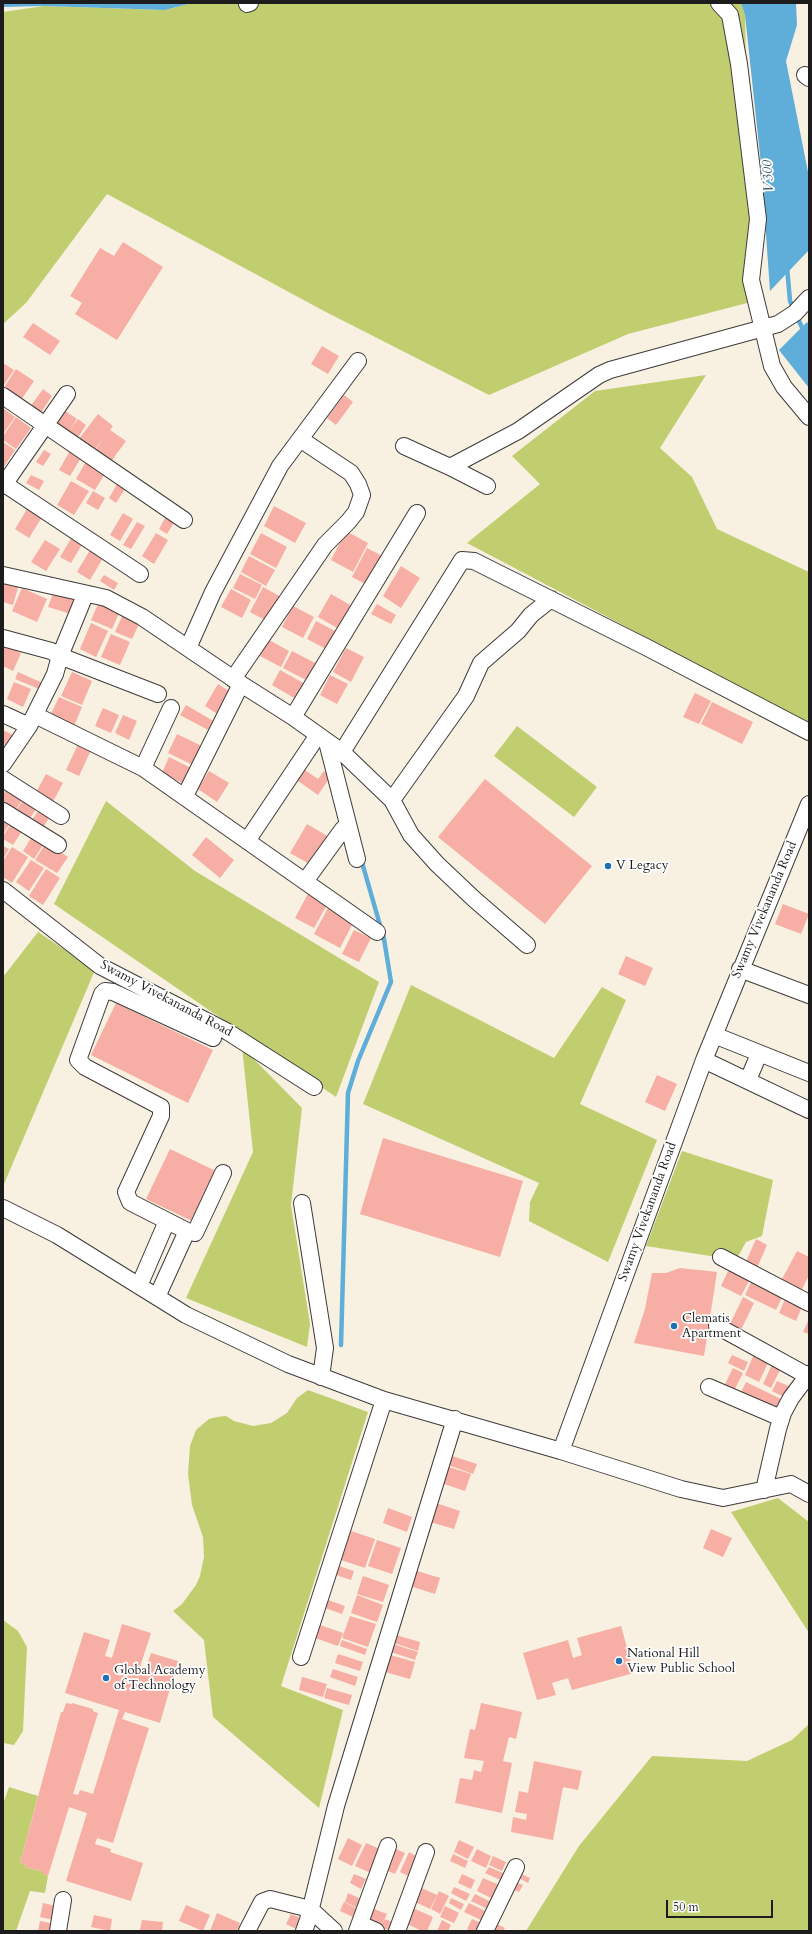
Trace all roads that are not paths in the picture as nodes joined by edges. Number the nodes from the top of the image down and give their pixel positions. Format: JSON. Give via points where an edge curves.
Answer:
{"nodes":[{"id":1,"x":719,"y":3,"type":"edge"},
{"id":2,"x":809,"y":298,"type":"edge"},
{"id":3,"x":762,"y":328,"type":"junction"},
{"id":4,"x":358,"y":361,"type":"dead end"},
{"id":5,"x":67,"y":394,"type":"dead end"},
{"id":6,"x":3,"y":396,"type":"edge"},
{"id":7,"x":809,"y":417,"type":"edge"},
{"id":8,"x":45,"y":425,"type":"junction"},
{"id":9,"x":300,"y":439,"type":"junction"},
{"id":10,"x":404,"y":446,"type":"dead end"},
{"id":11,"x":450,"y":467,"type":"junction"},
{"id":12,"x":4,"y":484,"type":"edge"},
{"id":13,"x":487,"y":486,"type":"dead end"},
{"id":14,"x":417,"y":513,"type":"dead end"},
{"id":15,"x":184,"y":520,"type":"dead end"},
{"id":16,"x":140,"y":574,"type":"dead end"},
{"id":17,"x":3,"y":575,"type":"edge"},
{"id":18,"x":85,"y":595,"type":"junction"},
{"id":19,"x":551,"y":599,"type":"junction"},
{"id":20,"x":3,"y":638,"type":"edge"},
{"id":21,"x":188,"y":648,"type":"junction"},
{"id":22,"x":60,"y":656,"type":"junction"},
{"id":23,"x":237,"y":682,"type":"junction"},
{"id":24,"x":158,"y":694,"type":"dead end"},
{"id":25,"x":171,"y":708,"type":"dead end"},
{"id":26,"x":3,"y":714,"type":"edge"},
{"id":27,"x":293,"y":717,"type":"junction"},
{"id":28,"x":32,"y":721,"type":"junction"},
{"id":29,"x":809,"y":732,"type":"edge"},
{"id":30,"x":322,"y":738,"type":"junction"},
{"id":31,"x":342,"y":752,"type":"junction"},
{"id":32,"x":3,"y":764,"type":"edge"},
{"id":33,"x":143,"y":768,"type":"junction"},
{"id":34,"x":3,"y":778,"type":"edge"},
{"id":35,"x":185,"y":796,"type":"junction"},
{"id":36,"x":392,"y":800,"type":"junction"},
{"id":37,"x":809,"y":804,"type":"edge"},
{"id":38,"x":3,"y":811,"type":"edge"},
{"id":39,"x":61,"y":816,"type":"dead end"},
{"id":40,"x":343,"y":829,"type":"dead end"},
{"id":41,"x":247,"y":841,"type":"junction"},
{"id":42,"x":58,"y":845,"type":"dead end"},
{"id":43,"x":357,"y":859,"type":"dead end"},
{"id":44,"x":306,"y":880,"type":"junction"},
{"id":45,"x":3,"y":890,"type":"edge"},
{"id":46,"x":377,"y":932,"type":"dead end"},
{"id":47,"x":527,"y":944,"type":"dead end"},
{"id":48,"x":740,"y":969,"type":"junction"},
{"id":49,"x":809,"y":995,"type":"edge"},
{"id":50,"x":714,"y":1035,"type":"junction"},
{"id":51,"x":213,"y":1038,"type":"dead end"},
{"id":52,"x":759,"y":1054,"type":"junction"},
{"id":53,"x":704,"y":1060,"type":"junction"},
{"id":54,"x":809,"y":1073,"type":"edge"},
{"id":55,"x":748,"y":1080,"type":"junction"},
{"id":56,"x":314,"y":1087,"type":"dead end"},
{"id":57,"x":809,"y":1110,"type":"edge"},
{"id":58,"x":224,"y":1173,"type":"dead end"},
{"id":59,"x":302,"y":1203,"type":"dead end"},
{"id":60,"x":3,"y":1208,"type":"edge"},
{"id":61,"x":167,"y":1221,"type":"junction"},
{"id":62,"x":187,"y":1231,"type":"junction"},
{"id":63,"x":721,"y":1257,"type":"dead end"},
{"id":64,"x":139,"y":1286,"type":"junction"},
{"id":65,"x":157,"y":1297,"type":"junction"},
{"id":66,"x":809,"y":1303,"type":"edge"},
{"id":67,"x":717,"y":1326,"type":"dead end"},
{"id":68,"x":808,"y":1375,"type":"edge"},
{"id":69,"x":321,"y":1377,"type":"junction"},
{"id":70,"x":709,"y":1387,"type":"dead end"},
{"id":71,"x":384,"y":1400,"type":"junction"},
{"id":72,"x":781,"y":1418,"type":"junction"},
{"id":73,"x":455,"y":1420,"type":"junction"},
{"id":74,"x":561,"y":1451,"type":"junction"},
{"id":75,"x":764,"y":1490,"type":"junction"},
{"id":76,"x":809,"y":1494,"type":"edge"},
{"id":77,"x":301,"y":1657,"type":"dead end"},
{"id":78,"x":388,"y":1846,"type":"dead end"},
{"id":79,"x":426,"y":1852,"type":"dead end"},
{"id":80,"x":516,"y":1867,"type":"dead end"},
{"id":81,"x":63,"y":1900,"type":"dead end"},
{"id":82,"x":310,"y":1909,"type":"junction"},
{"id":83,"x":358,"y":1928,"type":"edge"},
{"id":84,"x":58,"y":1931,"type":"edge"},
{"id":85,"x":248,"y":1931,"type":"edge"},
{"id":86,"x":304,"y":1931,"type":"edge"},
{"id":87,"x":334,"y":1931,"type":"edge"},
{"id":88,"x":376,"y":1931,"type":"edge"},
{"id":89,"x":397,"y":1931,"type":"edge"},
{"id":90,"x":486,"y":1931,"type":"edge"}],
"edges":[{"from":1,"to":3,"type":"street","via":[[730,15],[739,64],[758,219],[751,280]]},
{"from":2,"to":3,"type":"street","via":[[792,315],[778,324]]},
{"from":3,"to":7,"type":"street","via":[[772,366],[784,387]]},
{"from":3,"to":11,"type":"street","via":[[610,370],[585,383],[518,430]]},
{"from":4,"to":9,"type":"street"},
{"from":5,"to":8,"type":"street"},
{"from":6,"to":8,"type":"street"},
{"from":8,"to":12,"type":"street"},
{"from":8,"to":15,"type":"street"},
{"from":9,"to":21,"type":"street","via":[[280,466],[255,512],[213,592]]},
{"from":9,"to":23,"type":"street","via":[[351,473],[362,495],[356,512],[325,544]]},
{"from":10,"to":11,"type":"street"},
{"from":11,"to":13,"type":"street"},
{"from":12,"to":16,"type":"street"},
{"from":14,"to":27,"type":"street"},
{"from":17,"to":18,"type":"street"},
{"from":18,"to":21,"type":"street","via":[[106,598],[142,617]]},
{"from":18,"to":22,"type":"street"},
{"from":19,"to":29,"type":"street"},
{"from":19,"to":31,"type":"street","via":[[474,561],[462,560]]},
{"from":19,"to":36,"type":"street","via":[[530,615],[518,631],[481,664],[466,696]]},
{"from":20,"to":22,"type":"street","via":[[51,651]]},
{"from":21,"to":23,"type":"street"},
{"from":22,"to":24,"type":"street"},
{"from":22,"to":28,"type":"street","via":[[55,674]]},
{"from":23,"to":27,"type":"street"},
{"from":23,"to":35,"type":"street"},
{"from":25,"to":33,"type":"street"},
{"from":26,"to":28,"type":"street"},
{"from":27,"to":30,"type":"street"},
{"from":28,"to":32,"type":"street"},
{"from":28,"to":33,"type":"street"},
{"from":30,"to":31,"type":"street"},
{"from":30,"to":41,"type":"street"},
{"from":30,"to":43,"type":"street"},
{"from":31,"to":36,"type":"street"},
{"from":33,"to":35,"type":"street"},
{"from":34,"to":39,"type":"street"},
{"from":35,"to":41,"type":"street"},
{"from":36,"to":47,"type":"street","via":[[411,835],[437,864]]},
{"from":37,"to":48,"type":"street","name":"Swamy Vivekananda Road"},
{"from":38,"to":42,"type":"street"},
{"from":40,"to":44,"type":"street"},
{"from":41,"to":44,"type":"street"},
{"from":44,"to":46,"type":"street"},
{"from":45,"to":56,"type":"street","name":"Swamy Vivekananda Road","via":[[100,966],[228,1032]]},
{"from":48,"to":49,"type":"street"},
{"from":48,"to":50,"type":"street","name":"Swamy Vivekananda Road"},
{"from":50,"to":52,"type":"street"},
{"from":50,"to":53,"type":"street","name":"Swamy Vivekananda Road"},
{"from":51,"to":61,"type":"street","via":[[114,992],[105,991],[78,1056],[84,1067],[161,1107],[161,1116],[126,1196],[130,1202]]},
{"from":52,"to":54,"type":"street"},
{"from":52,"to":55,"type":"street"},
{"from":53,"to":55,"type":"street"},
{"from":53,"to":74,"type":"street","name":"Swamy Vivekananda Road"},
{"from":55,"to":57,"type":"street"},
{"from":58,"to":62,"type":"street","via":[[198,1231]]},
{"from":59,"to":69,"type":"street","via":[[325,1348]]},
{"from":60,"to":64,"type":"street","via":[[57,1235]]},
{"from":61,"to":62,"type":"street"},
{"from":61,"to":64,"type":"street"},
{"from":62,"to":65,"type":"street"},
{"from":63,"to":66,"type":"street"},
{"from":64,"to":65,"type":"street"},
{"from":65,"to":69,"type":"street","via":[[186,1315]]},
{"from":67,"to":68,"type":"street"},
{"from":68,"to":72,"type":"street","via":[[791,1398]]},
{"from":69,"to":71,"type":"street"},
{"from":70,"to":72,"type":"street"},
{"from":71,"to":73,"type":"street"},
{"from":71,"to":77,"type":"street"},
{"from":72,"to":75,"type":"street"},
{"from":73,"to":74,"type":"street"},
{"from":73,"to":82,"type":"street","via":[[336,1806]]},
{"from":74,"to":75,"type":"street","via":[[682,1489],[723,1498]]},
{"from":75,"to":76,"type":"street","via":[[791,1484]]},
{"from":78,"to":83,"type":"street"},
{"from":79,"to":89,"type":"street"},
{"from":80,"to":90,"type":"street"},
{"from":81,"to":84,"type":"street"},
{"from":82,"to":85,"type":"street","via":[[270,1899],[262,1902]]},
{"from":82,"to":86,"type":"street"},
{"from":82,"to":87,"type":"street"},
{"from":83,"to":88,"type":"street"}]}
